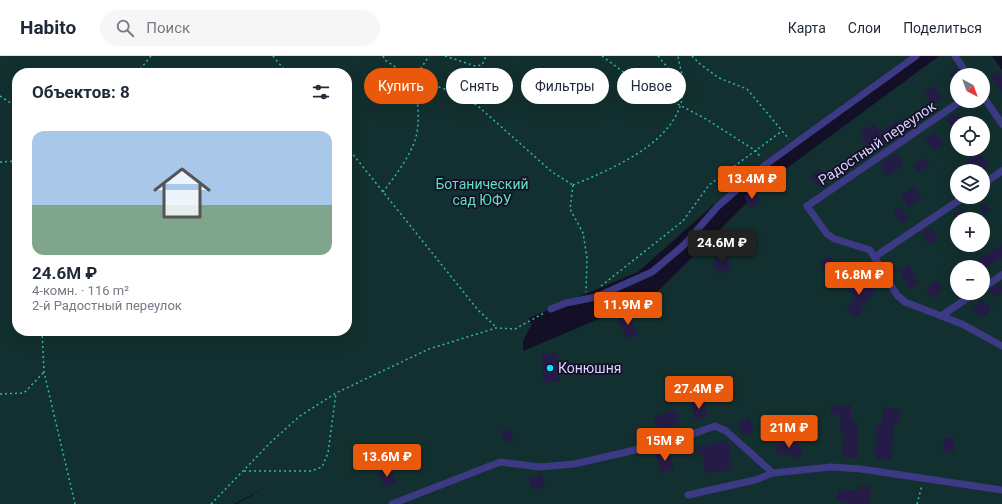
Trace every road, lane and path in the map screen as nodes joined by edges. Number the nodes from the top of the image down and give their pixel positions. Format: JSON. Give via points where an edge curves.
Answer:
{"nodes":[{"id":1,"x":151,"y":56,"type":"edge"},
{"id":2,"x":273,"y":56,"type":"edge"},
{"id":3,"x":383,"y":56,"type":"edge"},
{"id":4,"x":429,"y":56,"type":"edge"},
{"id":5,"x":445,"y":56,"type":"edge"},
{"id":6,"x":486,"y":56,"type":"edge"},
{"id":7,"x":602,"y":56,"type":"edge"},
{"id":8,"x":658,"y":56,"type":"edge"},
{"id":9,"x":678,"y":56,"type":"edge"},
{"id":10,"x":692,"y":56,"type":"edge"},
{"id":11,"x":916,"y":56,"type":"edge"},
{"id":12,"x":955,"y":56,"type":"edge"},
{"id":13,"x":141,"y":68,"type":"edge"},
{"id":14,"x":283,"y":68,"type":"edge"},
{"id":15,"x":397,"y":68,"type":"edge"},
{"id":16,"x":421,"y":68,"type":"edge"},
{"id":17,"x":618,"y":68,"type":"edge"},
{"id":18,"x":668,"y":68,"type":"edge"},
{"id":19,"x":680,"y":68,"type":"edge"},
{"id":20,"x":963,"y":68,"type":"edge"},
{"id":21,"x":438,"y":87,"type":"edge"},
{"id":22,"x":0,"y":96,"type":"edge"},
{"id":23,"x":12,"y":104,"type":"edge"},
{"id":24,"x":418,"y":104,"type":"edge"},
{"id":25,"x":680,"y":104,"type":"joint"},
{"id":26,"x":990,"y":106,"type":"edge"},
{"id":27,"x":951,"y":108,"type":"edge"},
{"id":28,"x":1002,"y":124,"type":"edge"},
{"id":29,"x":782,"y":131,"type":"junction"},
{"id":30,"x":794,"y":145,"type":"junction"},
{"id":31,"x":756,"y":151,"type":"junction"},
{"id":32,"x":352,"y":153,"type":"edge"},
{"id":33,"x":12,"y":161,"type":"edge"},
{"id":34,"x":0,"y":162,"type":"edge"},
{"id":35,"x":765,"y":165,"type":"junction"},
{"id":36,"x":1002,"y":171,"type":"edge"},
{"id":37,"x":990,"y":179,"type":"edge"},
{"id":38,"x":573,"y":185,"type":"junction"},
{"id":39,"x":383,"y":192,"type":"junction"},
{"id":40,"x":954,"y":204,"type":"edge"},
{"id":41,"x":876,"y":256,"type":"junction"},
{"id":42,"x":1002,"y":275,"type":"edge"},
{"id":43,"x":990,"y":283,"type":"edge"},
{"id":44,"x":597,"y":289,"type":"dead end"},
{"id":45,"x":586,"y":299,"type":"junction"},
{"id":46,"x":965,"y":300,"type":"edge"},
{"id":47,"x":551,"y":309,"type":"joint"},
{"id":48,"x":941,"y":316,"type":"junction"},
{"id":49,"x":496,"y":328,"type":"junction"},
{"id":50,"x":42,"y":336,"type":"edge"},
{"id":51,"x":1002,"y":346,"type":"edge"},
{"id":52,"x":44,"y":372,"type":"junction"},
{"id":53,"x":336,"y":393,"type":"junction"},
{"id":54,"x":0,"y":394,"type":"edge"},
{"id":55,"x":244,"y":471,"type":"junction"},
{"id":56,"x":773,"y":474,"type":"junction"},
{"id":57,"x":924,"y":478,"type":"junction"},
{"id":58,"x":1002,"y":490,"type":"edge"},
{"id":59,"x":688,"y":495,"type":"dead end"},
{"id":60,"x":75,"y":504,"type":"edge"},
{"id":61,"x":211,"y":504,"type":"edge"},
{"id":62,"x":392,"y":504,"type":"edge"},
{"id":63,"x":917,"y":504,"type":"edge"}],
"edges":[{"from":1,"to":13,"type":"path"},
{"from":2,"to":14,"type":"path"},
{"from":3,"to":15,"type":"path"},
{"from":4,"to":16,"type":"path"},
{"from":5,"to":6,"type":"path","via":[[475,66],[482,64]]},
{"from":7,"to":17,"type":"path"},
{"from":8,"to":18,"type":"path"},
{"from":9,"to":19,"type":"path"},
{"from":10,"to":29,"type":"path","via":[[719,78],[747,89]]},
{"from":11,"to":30,"type":"street"},
{"from":12,"to":20,"type":"street"},
{"from":21,"to":38,"type":"path","via":[[463,95],[552,172]]},
{"from":22,"to":23,"type":"path"},
{"from":24,"to":39,"type":"path","via":[[417,134],[403,164]]},
{"from":25,"to":31,"type":"path"},
{"from":25,"to":38,"type":"path","via":[[666,131],[640,152],[606,171]]},
{"from":26,"to":28,"type":"street"},
{"from":27,"to":41,"type":"street","name":"Радостный переулок","via":[[807,206],[827,234],[870,250]]},
{"from":29,"to":30,"type":"path"},
{"from":29,"to":31,"type":"path"},
{"from":30,"to":35,"type":"street"},
{"from":31,"to":35,"type":"path"},
{"from":31,"to":44,"type":"path","via":[[709,185],[683,221]]},
{"from":32,"to":39,"type":"path"},
{"from":33,"to":34,"type":"path"},
{"from":35,"to":45,"type":"street","via":[[718,206],[684,245],[652,272]]},
{"from":36,"to":37,"type":"street"},
{"from":38,"to":45,"type":"path","via":[[570,209],[583,233],[588,258]]},
{"from":39,"to":49,"type":"path","via":[[478,310]]},
{"from":40,"to":41,"type":"street"},
{"from":41,"to":48,"type":"street","via":[[897,295],[905,302]]},
{"from":42,"to":43,"type":"street"},
{"from":45,"to":47,"type":"street"},
{"from":46,"to":48,"type":"street"},
{"from":47,"to":49,"type":"path","via":[[515,329]]},
{"from":48,"to":51,"type":"street","via":[[962,324]]},
{"from":49,"to":53,"type":"path","via":[[429,349]]},
{"from":50,"to":52,"type":"path"},
{"from":52,"to":54,"type":"path","via":[[24,393]]},
{"from":52,"to":60,"type":"path"},
{"from":53,"to":55,"type":"path","via":[[300,416],[272,440]]},
{"from":53,"to":55,"type":"path","via":[[328,453],[322,467],[310,471]]},
{"from":55,"to":61,"type":"path"},
{"from":56,"to":57,"type":"street","via":[[831,467],[861,468]]},
{"from":56,"to":59,"type":"street"},
{"from":56,"to":62,"type":"street","via":[[726,431],[715,426],[670,442],[574,464],[540,466],[500,462]]},
{"from":57,"to":58,"type":"street"},
{"from":57,"to":63,"type":"path"}]}
